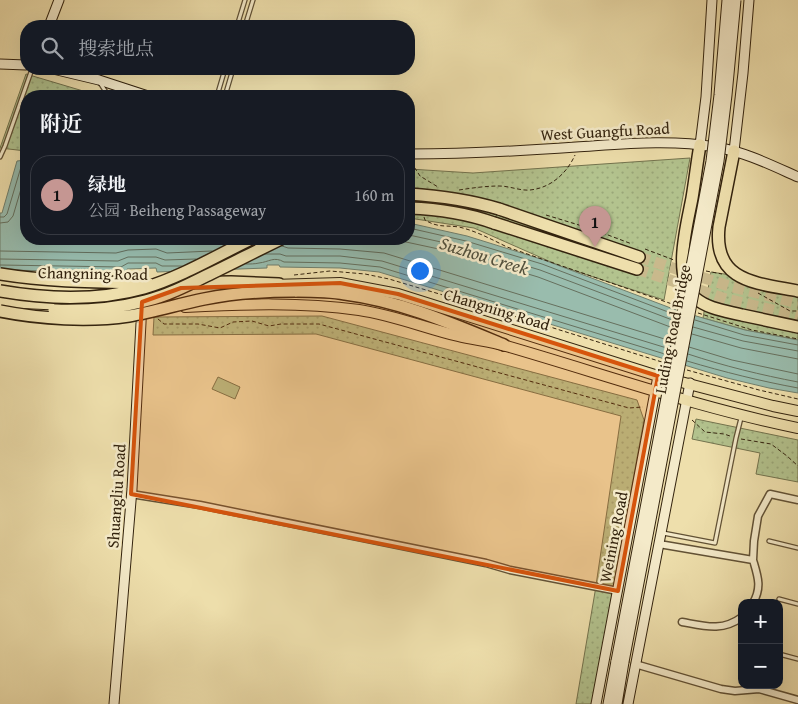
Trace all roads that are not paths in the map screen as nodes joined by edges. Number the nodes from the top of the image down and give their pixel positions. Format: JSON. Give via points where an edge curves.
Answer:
{"nodes":[{"id":1,"x":59,"y":0,"type":"edge"},
{"id":2,"x":245,"y":0,"type":"edge"},
{"id":3,"x":253,"y":0,"type":"edge"},
{"id":4,"x":712,"y":0,"type":"edge"},
{"id":5,"x":727,"y":0,"type":"edge"},
{"id":6,"x":736,"y":0,"type":"edge"},
{"id":7,"x":749,"y":0,"type":"edge"},
{"id":8,"x":51,"y":20,"type":"edge"},
{"id":9,"x":239,"y":20,"type":"edge"},
{"id":10,"x":247,"y":20,"type":"edge"},
{"id":11,"x":0,"y":64,"type":"edge"},
{"id":12,"x":20,"y":65,"type":"edge"},
{"id":13,"x":30,"y":75,"type":"edge"},
{"id":14,"x":78,"y":75,"type":"edge"},
{"id":15,"x":223,"y":75,"type":"edge"},
{"id":16,"x":231,"y":75,"type":"edge"},
{"id":17,"x":99,"y":80,"type":"junction"},
{"id":18,"x":24,"y":90,"type":"edge"},
{"id":19,"x":105,"y":90,"type":"edge"},
{"id":20,"x":130,"y":90,"type":"edge"},
{"id":21,"x":219,"y":90,"type":"edge"},
{"id":22,"x":227,"y":90,"type":"edge"},
{"id":23,"x":20,"y":102,"type":"edge"},
{"id":24,"x":700,"y":144,"type":"junction"},
{"id":25,"x":734,"y":151,"type":"junction"},
{"id":26,"x":415,"y":154,"type":"edge"},
{"id":27,"x":0,"y":157,"type":"edge"},
{"id":28,"x":798,"y":177,"type":"edge"},
{"id":29,"x":415,"y":195,"type":"edge"},
{"id":30,"x":415,"y":209,"type":"edge"},
{"id":31,"x":238,"y":245,"type":"edge"},
{"id":32,"x":270,"y":245,"type":"edge"},
{"id":33,"x":639,"y":257,"type":"tunnel mouth"},
{"id":34,"x":637,"y":269,"type":"tunnel mouth"},
{"id":35,"x":0,"y":274,"type":"edge"},
{"id":36,"x":279,"y":284,"type":"junction"},
{"id":37,"x":0,"y":286,"type":"edge"},
{"id":38,"x":142,"y":290,"type":"junction"},
{"id":39,"x":0,"y":291,"type":"edge"},
{"id":40,"x":798,"y":291,"type":"edge"},
{"id":41,"x":87,"y":296,"type":"junction"},
{"id":42,"x":2,"y":306,"type":"edge"},
{"id":43,"x":142,"y":308,"type":"junction"},
{"id":44,"x":798,"y":327,"type":"edge"},
{"id":45,"x":504,"y":345,"type":"junction"},
{"id":46,"x":658,"y":376,"type":"junction"},
{"id":47,"x":690,"y":384,"type":"junction"},
{"id":48,"x":655,"y":391,"type":"junction"},
{"id":49,"x":686,"y":400,"type":"junction"},
{"id":50,"x":798,"y":411,"type":"edge"},
{"id":51,"x":742,"y":415,"type":"junction"},
{"id":52,"x":798,"y":428,"type":"edge"},
{"id":53,"x":131,"y":494,"type":"junction"},
{"id":54,"x":798,"y":500,"type":"edge"},
{"id":55,"x":661,"y":533,"type":"junction"},
{"id":56,"x":769,"y":541,"type":"dead end"},
{"id":57,"x":659,"y":544,"type":"junction"},
{"id":58,"x":798,"y":548,"type":"edge"},
{"id":59,"x":753,"y":560,"type":"junction"},
{"id":60,"x":618,"y":591,"type":"junction"},
{"id":61,"x":756,"y":599,"type":"edge"},
{"id":62,"x":783,"y":600,"type":"edge"},
{"id":63,"x":798,"y":604,"type":"edge"},
{"id":64,"x":738,"y":620,"type":"edge"},
{"id":65,"x":682,"y":622,"type":"dead end"},
{"id":66,"x":783,"y":655,"type":"edge"},
{"id":67,"x":798,"y":659,"type":"edge"},
{"id":68,"x":620,"y":662,"type":"junction"},
{"id":69,"x":635,"y":664,"type":"junction"},
{"id":70,"x":798,"y":700,"type":"edge"},
{"id":71,"x":114,"y":704,"type":"edge"},
{"id":72,"x":596,"y":704,"type":"edge"},
{"id":73,"x":608,"y":704,"type":"edge"},
{"id":74,"x":617,"y":704,"type":"edge"},
{"id":75,"x":628,"y":704,"type":"edge"}],
"edges":[{"from":1,"to":8,"type":"main road"},
{"from":2,"to":9,"type":"lane"},
{"from":3,"to":10,"type":"lane"},
{"from":4,"to":24,"type":"main road"},
{"from":5,"to":68,"type":"main road","name":"Luding Road Bridge","bridge":true,"via":[[711,161]]},
{"from":6,"to":68,"type":"main road","name":"Luding Road Bridge","bridge":true,"via":[[719,161]]},
{"from":7,"to":25,"type":"main road"},
{"from":11,"to":12,"type":"main road"},
{"from":13,"to":18,"type":"lane"},
{"from":14,"to":17,"type":"main road"},
{"from":15,"to":21,"type":"lane"},
{"from":16,"to":22,"type":"lane"},
{"from":17,"to":19,"type":"lane"},
{"from":17,"to":20,"type":"main road"},
{"from":23,"to":27,"type":"lane"},
{"from":24,"to":25,"type":"main road","name":"West Guangfu Road"},
{"from":24,"to":26,"type":"main road","name":"West Guangfu Road","via":[[666,142]]},
{"from":24,"to":44,"type":"highway","via":[[682,252],[688,287],[694,297],[716,309]]},
{"from":25,"to":28,"type":"main road","name":"West Guangfu Road"},
{"from":25,"to":40,"type":"highway","via":[[717,239],[719,254],[727,267],[740,277]]},
{"from":29,"to":33,"type":"highway","bridge":true,"via":[[458,199],[499,209]]},
{"from":30,"to":34,"type":"highway","bridge":true,"via":[[476,217]]},
{"from":31,"to":41,"type":"highway","bridge":true,"via":[[143,288]]},
{"from":32,"to":42,"type":"highway","bridge":true,"via":[[147,301],[88,310]]},
{"from":35,"to":36,"type":"highway","bridge":true,"via":[[63,281]]},
{"from":36,"to":38,"type":"main road","name":"Changning Road"},
{"from":36,"to":46,"type":"main road","name":"Changning Road","via":[[340,283],[398,294]]},
{"from":37,"to":38,"type":"main road","name":"Changning Road"},
{"from":37,"to":41,"type":"highway","bridge":true},
{"from":38,"to":43,"type":"main road","name":"Shuangliu Road"},
{"from":39,"to":41,"type":"highway","bridge":true,"via":[[38,296]]},
{"from":42,"to":43,"type":"main road","name":"Changning Road"},
{"from":42,"to":45,"type":"highway","bridge":true,"via":[[38,316],[89,319],[131,316],[224,295],[318,291],[375,299],[410,309]]},
{"from":43,"to":45,"type":"main road","name":"Changning Road","via":[[277,304],[361,310]]},
{"from":43,"to":53,"type":"main road","name":"Shuangliu Road"},
{"from":45,"to":48,"type":"main road","name":"Changning Road"},
{"from":46,"to":47,"type":"main road","name":"Changning Road"},
{"from":46,"to":48,"type":"main road","name":"Weining Road"},
{"from":47,"to":49,"type":"main road"},
{"from":47,"to":50,"type":"main road","name":"Changning Road"},
{"from":48,"to":49,"type":"main road","name":"Changning Road"},
{"from":48,"to":60,"type":"main road","name":"Weining Road"},
{"from":49,"to":51,"type":"main road","name":"Changning Road"},
{"from":49,"to":55,"type":"main road"},
{"from":51,"to":52,"type":"main road","name":"Changning Road"},
{"from":51,"to":55,"type":"lane","via":[[715,543]]},
{"from":53,"to":60,"type":"street"},
{"from":53,"to":71,"type":"main road","name":"Shuangliu Road"},
{"from":54,"to":59,"type":"street","via":[[770,494],[758,516]]},
{"from":55,"to":57,"type":"main road"},
{"from":56,"to":58,"type":"lane"},
{"from":57,"to":59,"type":"street"},
{"from":57,"to":69,"type":"main road"},
{"from":59,"to":61,"type":"street","via":[[759,580]]},
{"from":60,"to":72,"type":"main road","name":"Weining Road"},
{"from":62,"to":63,"type":"lane"},
{"from":64,"to":65,"type":"street","via":[[714,628]]},
{"from":66,"to":67,"type":"lane"},
{"from":68,"to":73,"type":"main road"},
{"from":68,"to":74,"type":"main road"},
{"from":69,"to":70,"type":"street","via":[[721,690],[759,689]]},
{"from":69,"to":75,"type":"main road"}]}
